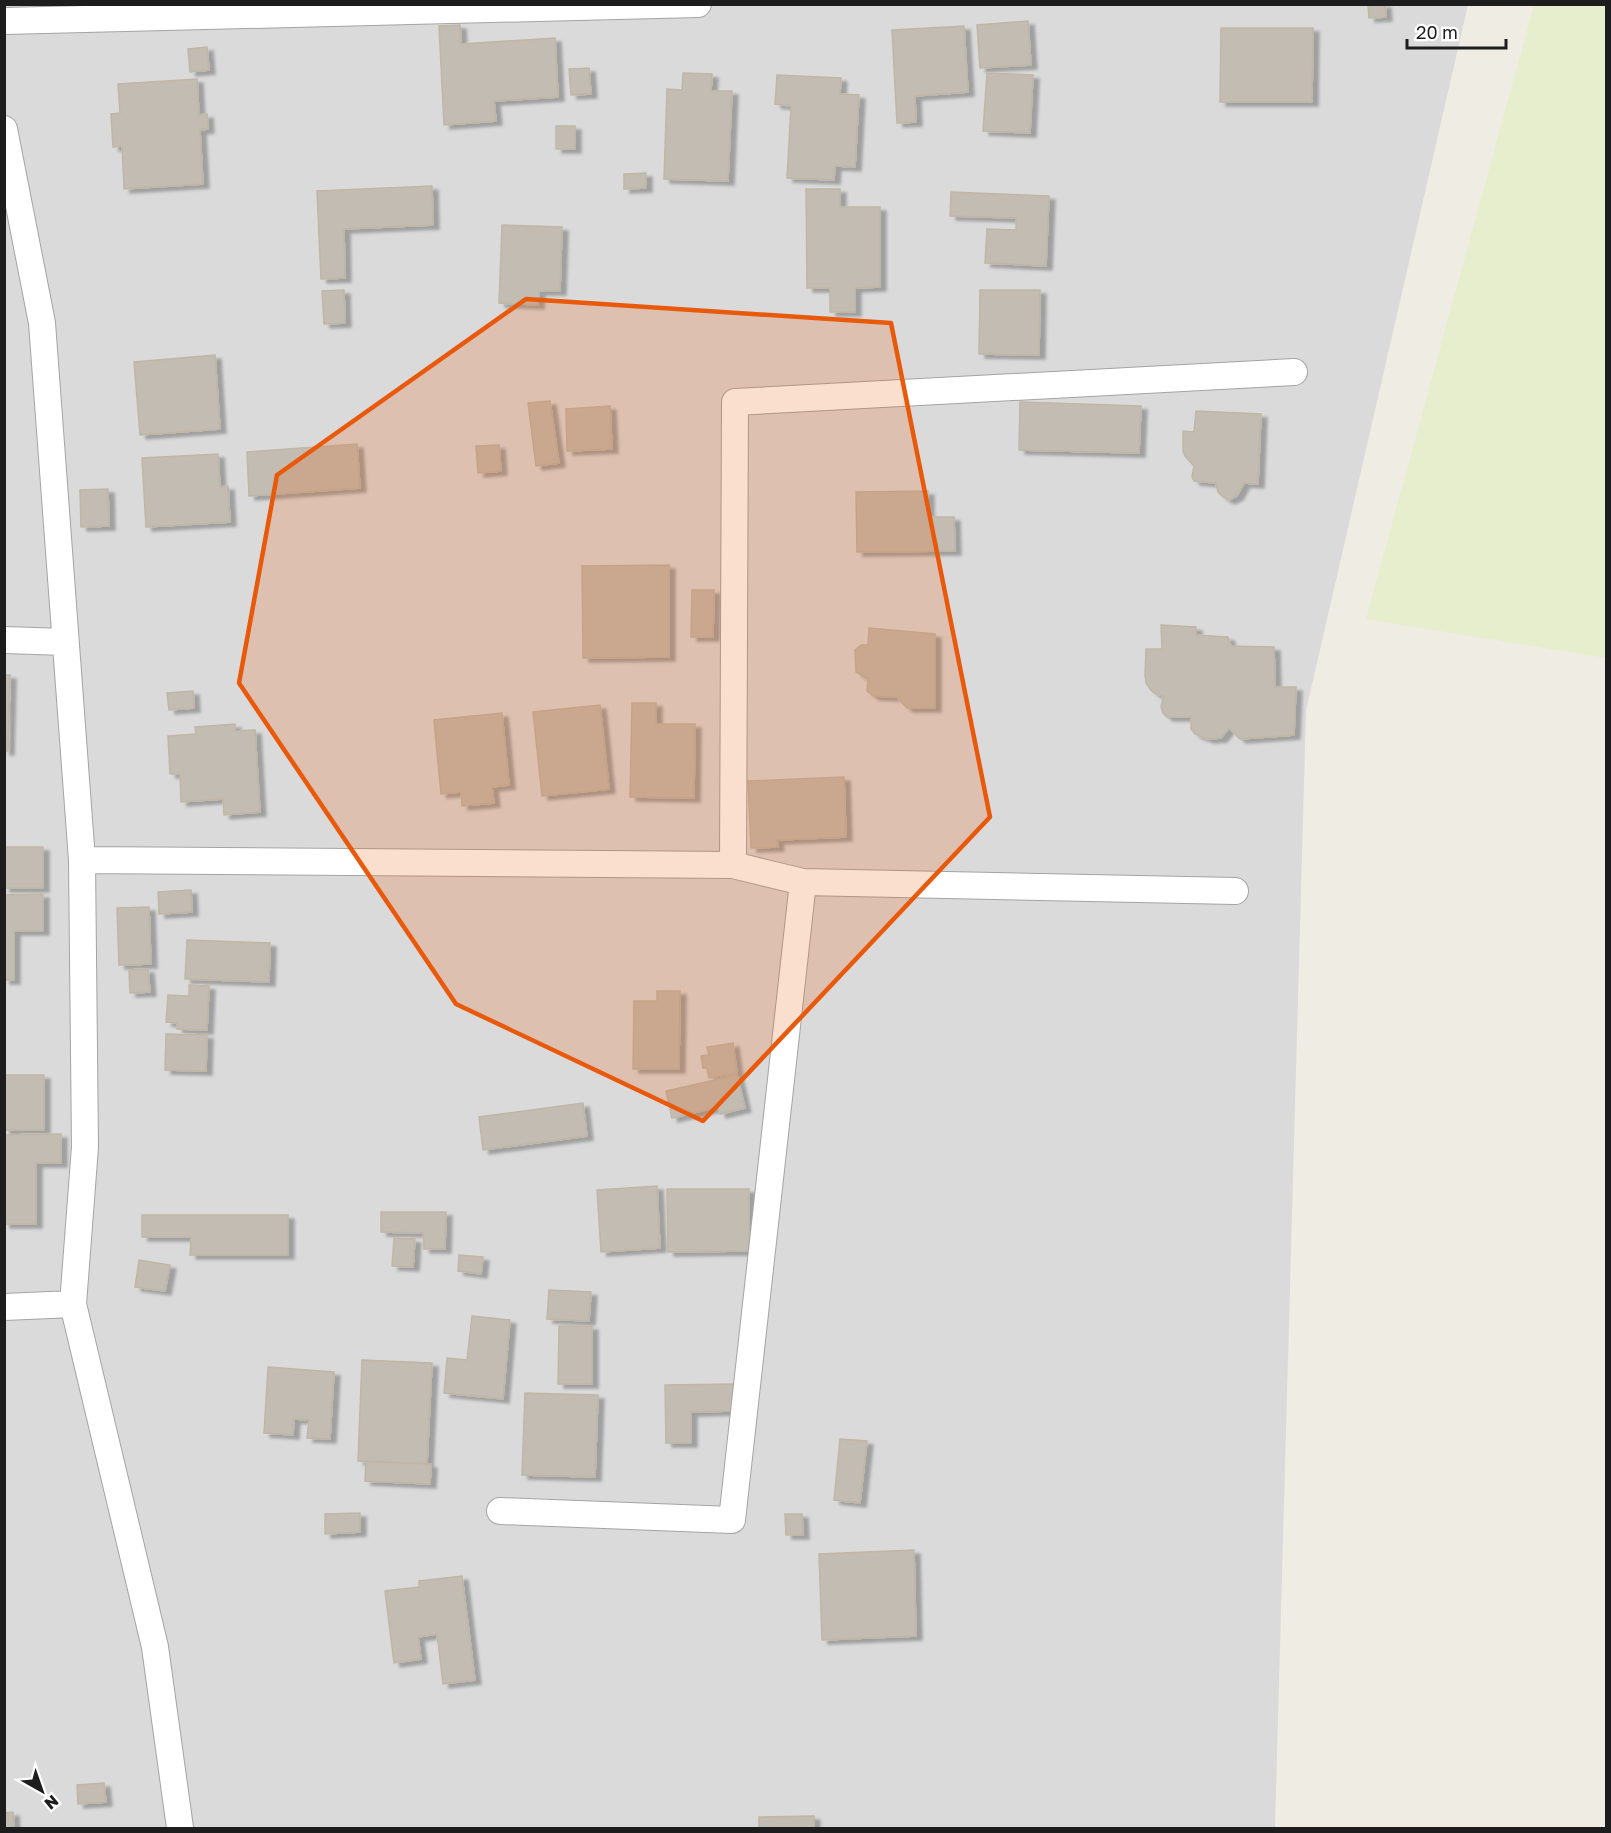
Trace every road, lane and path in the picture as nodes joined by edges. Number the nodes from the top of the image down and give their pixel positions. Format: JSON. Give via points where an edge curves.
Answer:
{"nodes":[{"id":1,"x":698,"y":4,"type":"edge"},
{"id":2,"x":4,"y":21,"type":"edge"},
{"id":3,"x":4,"y":129,"type":"edge"},
{"id":4,"x":1294,"y":372,"type":"dead end"},
{"id":5,"x":4,"y":640,"type":"edge"},
{"id":6,"x":65,"y":642,"type":"junction"},
{"id":7,"x":82,"y":860,"type":"junction"},
{"id":8,"x":733,"y":865,"type":"junction"},
{"id":9,"x":803,"y":882,"type":"junction"},
{"id":10,"x":1235,"y":891,"type":"dead end"},
{"id":11,"x":73,"y":1304,"type":"junction"},
{"id":12,"x":4,"y":1307,"type":"edge"},
{"id":13,"x":500,"y":1511,"type":"dead end"},
{"id":14,"x":180,"y":1828,"type":"edge"}],
"edges":[{"from":1,"to":2,"type":"street"},
{"from":3,"to":6,"type":"street","via":[[42,323]]},
{"from":4,"to":8,"type":"street","via":[[735,402]]},
{"from":5,"to":6,"type":"street"},
{"from":6,"to":7,"type":"street"},
{"from":7,"to":8,"type":"street"},
{"from":7,"to":11,"type":"street","via":[[85,1147]]},
{"from":8,"to":9,"type":"street"},
{"from":9,"to":10,"type":"street"},
{"from":9,"to":13,"type":"street","via":[[732,1520]]},
{"from":11,"to":12,"type":"street"},
{"from":11,"to":14,"type":"street","via":[[155,1647]]}]}
